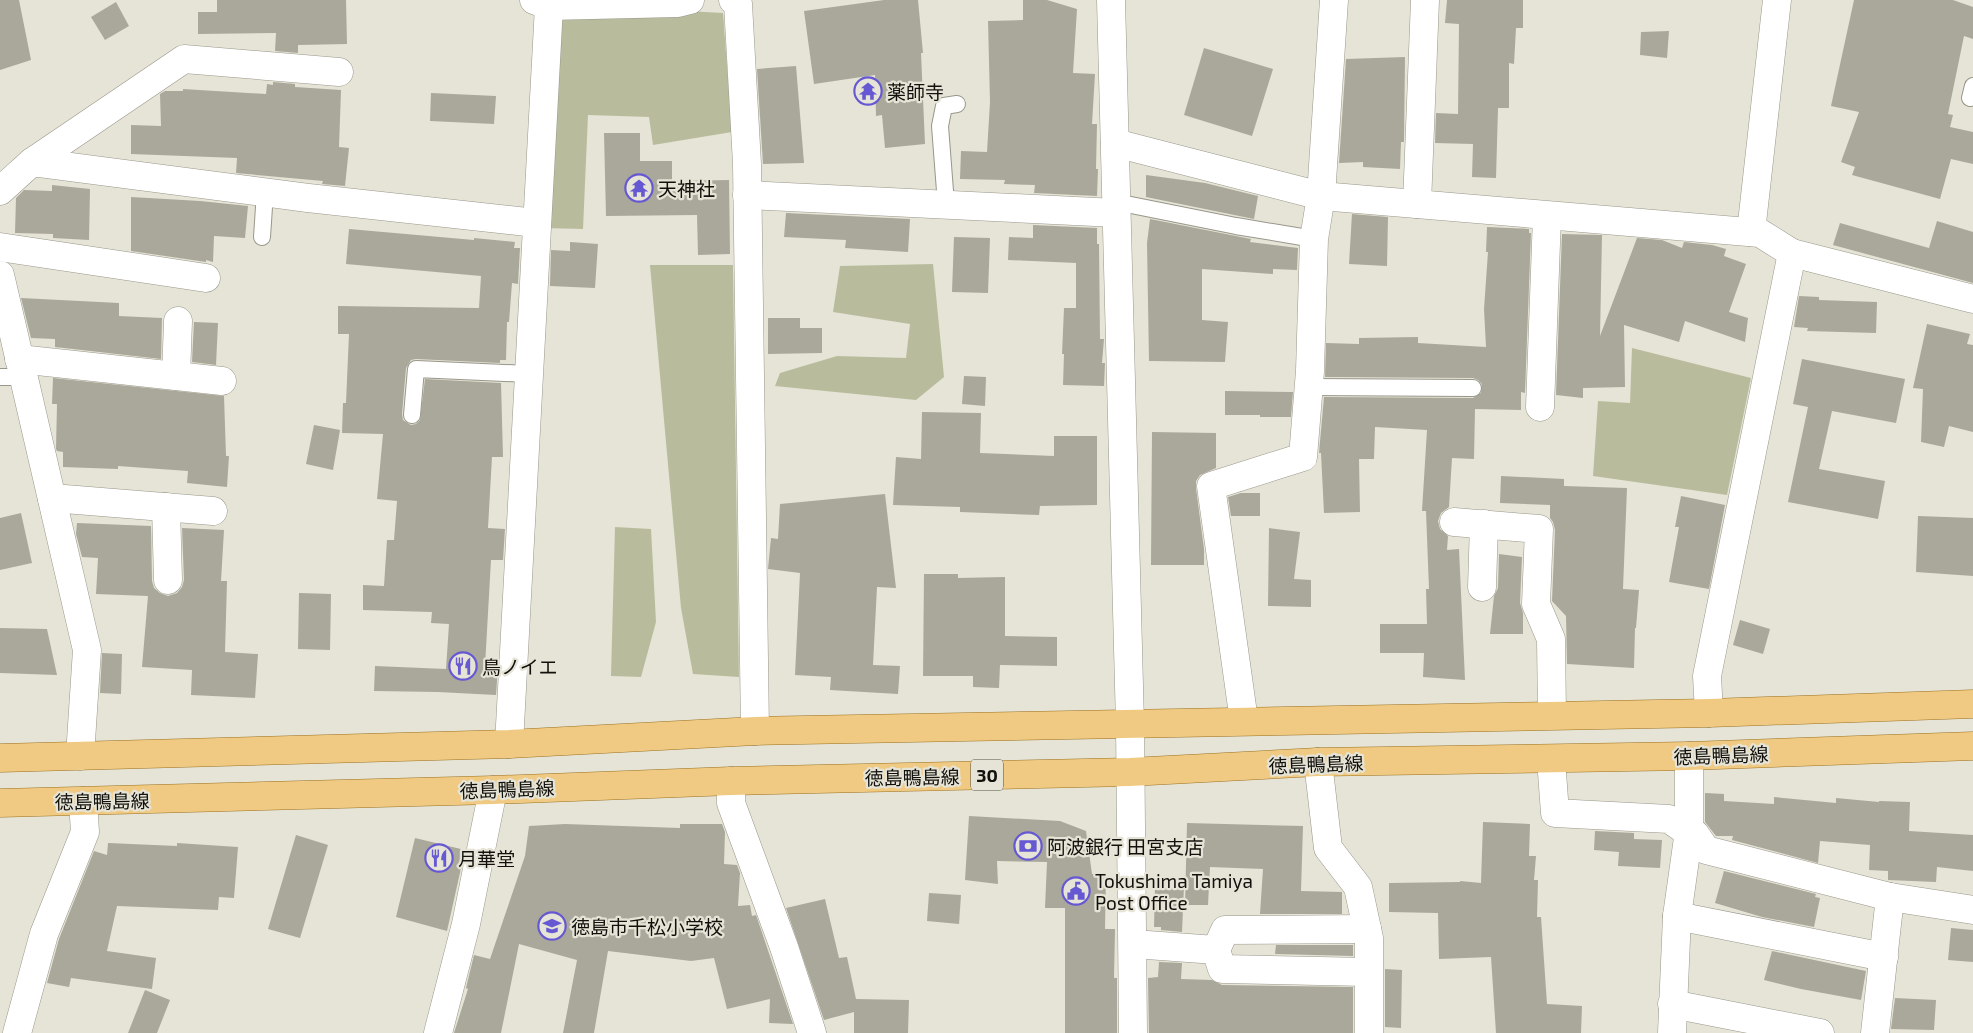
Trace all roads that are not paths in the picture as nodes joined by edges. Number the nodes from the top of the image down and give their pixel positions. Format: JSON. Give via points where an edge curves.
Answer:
{"nodes":[{"id":1,"x":690,"y":0,"type":"edge"},
{"id":2,"x":733,"y":0,"type":"edge"},
{"id":3,"x":1111,"y":0,"type":"edge"},
{"id":4,"x":1334,"y":0,"type":"edge"},
{"id":5,"x":1425,"y":0,"type":"edge"},
{"id":6,"x":1777,"y":0,"type":"edge"},
{"id":7,"x":542,"y":3,"type":"edge"},
{"id":8,"x":339,"y":72,"type":"dead end"},
{"id":9,"x":957,"y":104,"type":"dead end"},
{"id":10,"x":1115,"y":143,"type":"junction"},
{"id":11,"x":32,"y":162,"type":"junction"},
{"id":12,"x":0,"y":191,"type":"edge"},
{"id":13,"x":265,"y":192,"type":"junction"},
{"id":14,"x":747,"y":195,"type":"junction"},
{"id":15,"x":1321,"y":196,"type":"junction"},
{"id":16,"x":946,"y":204,"type":"junction"},
{"id":17,"x":1418,"y":204,"type":"junction"},
{"id":18,"x":1116,"y":207,"type":"junction"},
{"id":19,"x":1547,"y":216,"type":"junction"},
{"id":20,"x":536,"y":223,"type":"junction"},
{"id":21,"x":1751,"y":232,"type":"junction"},
{"id":22,"x":262,"y":237,"type":"dead end"},
{"id":23,"x":1314,"y":239,"type":"junction"},
{"id":24,"x":0,"y":247,"type":"edge"},
{"id":25,"x":1792,"y":252,"type":"junction"},
{"id":26,"x":0,"y":275,"type":"edge"},
{"id":27,"x":206,"y":278,"type":"dead end"},
{"id":28,"x":1973,"y":299,"type":"edge"},
{"id":29,"x":178,"y":321,"type":"dead end"},
{"id":30,"x":14,"y":371,"type":"edge"},
{"id":31,"x":530,"y":374,"type":"junction"},
{"id":32,"x":176,"y":376,"type":"junction"},
{"id":33,"x":222,"y":381,"type":"dead end"},
{"id":34,"x":1309,"y":387,"type":"junction"},
{"id":35,"x":1473,"y":388,"type":"dead end"},
{"id":36,"x":1540,"y":407,"type":"dead end"},
{"id":37,"x":412,"y":415,"type":"dead end"},
{"id":38,"x":52,"y":498,"type":"junction"},
{"id":39,"x":166,"y":508,"type":"junction"},
{"id":40,"x":213,"y":511,"type":"dead end"},
{"id":41,"x":1454,"y":522,"type":"dead end"},
{"id":42,"x":1484,"y":524,"type":"junction"},
{"id":43,"x":168,"y":580,"type":"dead end"},
{"id":44,"x":1482,"y":587,"type":"dead end"},
{"id":45,"x":1973,"y":704,"type":"edge"},
{"id":46,"x":1709,"y":713,"type":"junction"},
{"id":47,"x":1552,"y":716,"type":"junction"},
{"id":48,"x":1244,"y":721,"type":"junction"},
{"id":49,"x":1130,"y":724,"type":"junction"},
{"id":50,"x":755,"y":731,"type":"junction"},
{"id":51,"x":509,"y":744,"type":"junction"},
{"id":52,"x":1973,"y":746,"type":"edge"},
{"id":53,"x":80,"y":756,"type":"junction"},
{"id":54,"x":1690,"y":756,"type":"junction"},
{"id":55,"x":0,"y":758,"type":"edge"},
{"id":56,"x":1551,"y":759,"type":"junction"},
{"id":57,"x":1318,"y":762,"type":"junction"},
{"id":58,"x":1130,"y":772,"type":"junction"},
{"id":59,"x":731,"y":781,"type":"junction"},
{"id":60,"x":493,"y":790,"type":"junction"},
{"id":61,"x":83,"y":801,"type":"junction"},
{"id":62,"x":0,"y":803,"type":"edge"},
{"id":63,"x":1689,"y":831,"type":"junction"},
{"id":64,"x":1890,"y":897,"type":"junction"},
{"id":65,"x":1973,"y":910,"type":"edge"},
{"id":66,"x":1677,"y":916,"type":"junction"},
{"id":67,"x":1367,"y":929,"type":"junction"},
{"id":68,"x":1133,"y":944,"type":"junction"},
{"id":69,"x":1216,"y":950,"type":"junction"},
{"id":70,"x":1884,"y":957,"type":"junction"},
{"id":71,"x":1368,"y":972,"type":"junction"},
{"id":72,"x":1672,"y":1004,"type":"junction"},
{"id":73,"x":17,"y":1033,"type":"edge"},
{"id":74,"x":438,"y":1033,"type":"edge"},
{"id":75,"x":812,"y":1033,"type":"edge"},
{"id":76,"x":1133,"y":1033,"type":"edge"},
{"id":77,"x":1369,"y":1033,"type":"edge"},
{"id":78,"x":1672,"y":1033,"type":"edge"},
{"id":79,"x":1820,"y":1033,"type":"edge"},
{"id":80,"x":1875,"y":1033,"type":"edge"}],
"edges":[{"from":1,"to":7,"type":"street","via":[[678,3]]},
{"from":2,"to":14,"type":"street","via":[[738,4]]},
{"from":3,"to":10,"type":"street"},
{"from":4,"to":15,"type":"street"},
{"from":5,"to":17,"type":"street"},
{"from":6,"to":21,"type":"street"},
{"from":7,"to":20,"type":"street"},
{"from":8,"to":11,"type":"street","via":[[184,59]]},
{"from":9,"to":16,"type":"lane","via":[[944,106],[940,126]]},
{"from":10,"to":15,"type":"street"},
{"from":10,"to":18,"type":"street"},
{"from":11,"to":12,"type":"street"},
{"from":11,"to":13,"type":"street"},
{"from":13,"to":20,"type":"street"},
{"from":13,"to":22,"type":"lane"},
{"from":14,"to":16,"type":"street"},
{"from":14,"to":50,"type":"street"},
{"from":15,"to":17,"type":"street"},
{"from":15,"to":23,"type":"street"},
{"from":16,"to":18,"type":"street"},
{"from":17,"to":19,"type":"street"},
{"from":18,"to":23,"type":"lane"},
{"from":18,"to":49,"type":"street"},
{"from":19,"to":21,"type":"street"},
{"from":19,"to":36,"type":"street"},
{"from":20,"to":31,"type":"street"},
{"from":21,"to":25,"type":"street","via":[[1760,233]]},
{"from":23,"to":34,"type":"street"},
{"from":24,"to":27,"type":"street"},
{"from":25,"to":28,"type":"street"},
{"from":25,"to":46,"type":"street","via":[[1707,676]]},
{"from":26,"to":30,"type":"street"},
{"from":29,"to":32,"type":"street"},
{"from":30,"to":32,"type":"street"},
{"from":30,"to":38,"type":"street"},
{"from":31,"to":37,"type":"lane","via":[[416,369]]},
{"from":31,"to":51,"type":"street"},
{"from":32,"to":33,"type":"street"},
{"from":34,"to":35,"type":"lane"},
{"from":34,"to":48,"type":"street","via":[[1302,457],[1211,486]]},
{"from":38,"to":39,"type":"street"},
{"from":38,"to":53,"type":"street","via":[[86,650]]},
{"from":39,"to":40,"type":"street"},
{"from":39,"to":43,"type":"street"},
{"from":41,"to":42,"type":"street"},
{"from":42,"to":44,"type":"street"},
{"from":42,"to":47,"type":"street","via":[[1539,529],[1536,604],[1551,639]]},
{"from":45,"to":46,"type":"main road"},
{"from":46,"to":47,"type":"main road"},
{"from":47,"to":48,"type":"main road"},
{"from":48,"to":49,"type":"main road"},
{"from":49,"to":50,"type":"main road"},
{"from":49,"to":58,"type":"street"},
{"from":50,"to":51,"type":"main road"},
{"from":51,"to":53,"type":"main road"},
{"from":52,"to":54,"type":"main road","name":"徳島鴨島線","number":"30"},
{"from":53,"to":55,"type":"main road"},
{"from":54,"to":56,"type":"main road","name":"徳島鴨島線","number":"30"},
{"from":54,"to":63,"type":"street"},
{"from":56,"to":57,"type":"main road","name":"徳島鴨島線","number":"30"},
{"from":56,"to":63,"type":"street","via":[[1555,813],[1669,819]]},
{"from":57,"to":58,"type":"main road","name":"徳島鴨島線","number":"30"},
{"from":57,"to":67,"type":"street","via":[[1328,848],[1358,887]]},
{"from":58,"to":59,"type":"main road","name":"徳島鴨島線","number":"30"},
{"from":58,"to":68,"type":"street"},
{"from":59,"to":60,"type":"main road","name":"徳島鴨島線","number":"30"},
{"from":59,"to":75,"type":"street","via":[[731,803]]},
{"from":60,"to":61,"type":"main road","name":"徳島鴨島線","number":"30"},
{"from":60,"to":74,"type":"street","via":[[466,924]]},
{"from":61,"to":62,"type":"main road","name":"徳島鴨島線","number":"30"},
{"from":61,"to":73,"type":"street","via":[[85,832],[44,934]]},
{"from":63,"to":64,"type":"street","via":[[1706,850]]},
{"from":63,"to":66,"type":"street"},
{"from":64,"to":65,"type":"street"},
{"from":64,"to":70,"type":"street"},
{"from":66,"to":70,"type":"street"},
{"from":66,"to":72,"type":"street"},
{"from":67,"to":69,"type":"street","via":[[1225,930]]},
{"from":67,"to":71,"type":"street"},
{"from":68,"to":69,"type":"street"},
{"from":68,"to":76,"type":"street"},
{"from":69,"to":71,"type":"street","via":[[1222,969]]},
{"from":70,"to":80,"type":"street"},
{"from":71,"to":77,"type":"street"},
{"from":72,"to":78,"type":"street"},
{"from":72,"to":79,"type":"street"}]}
